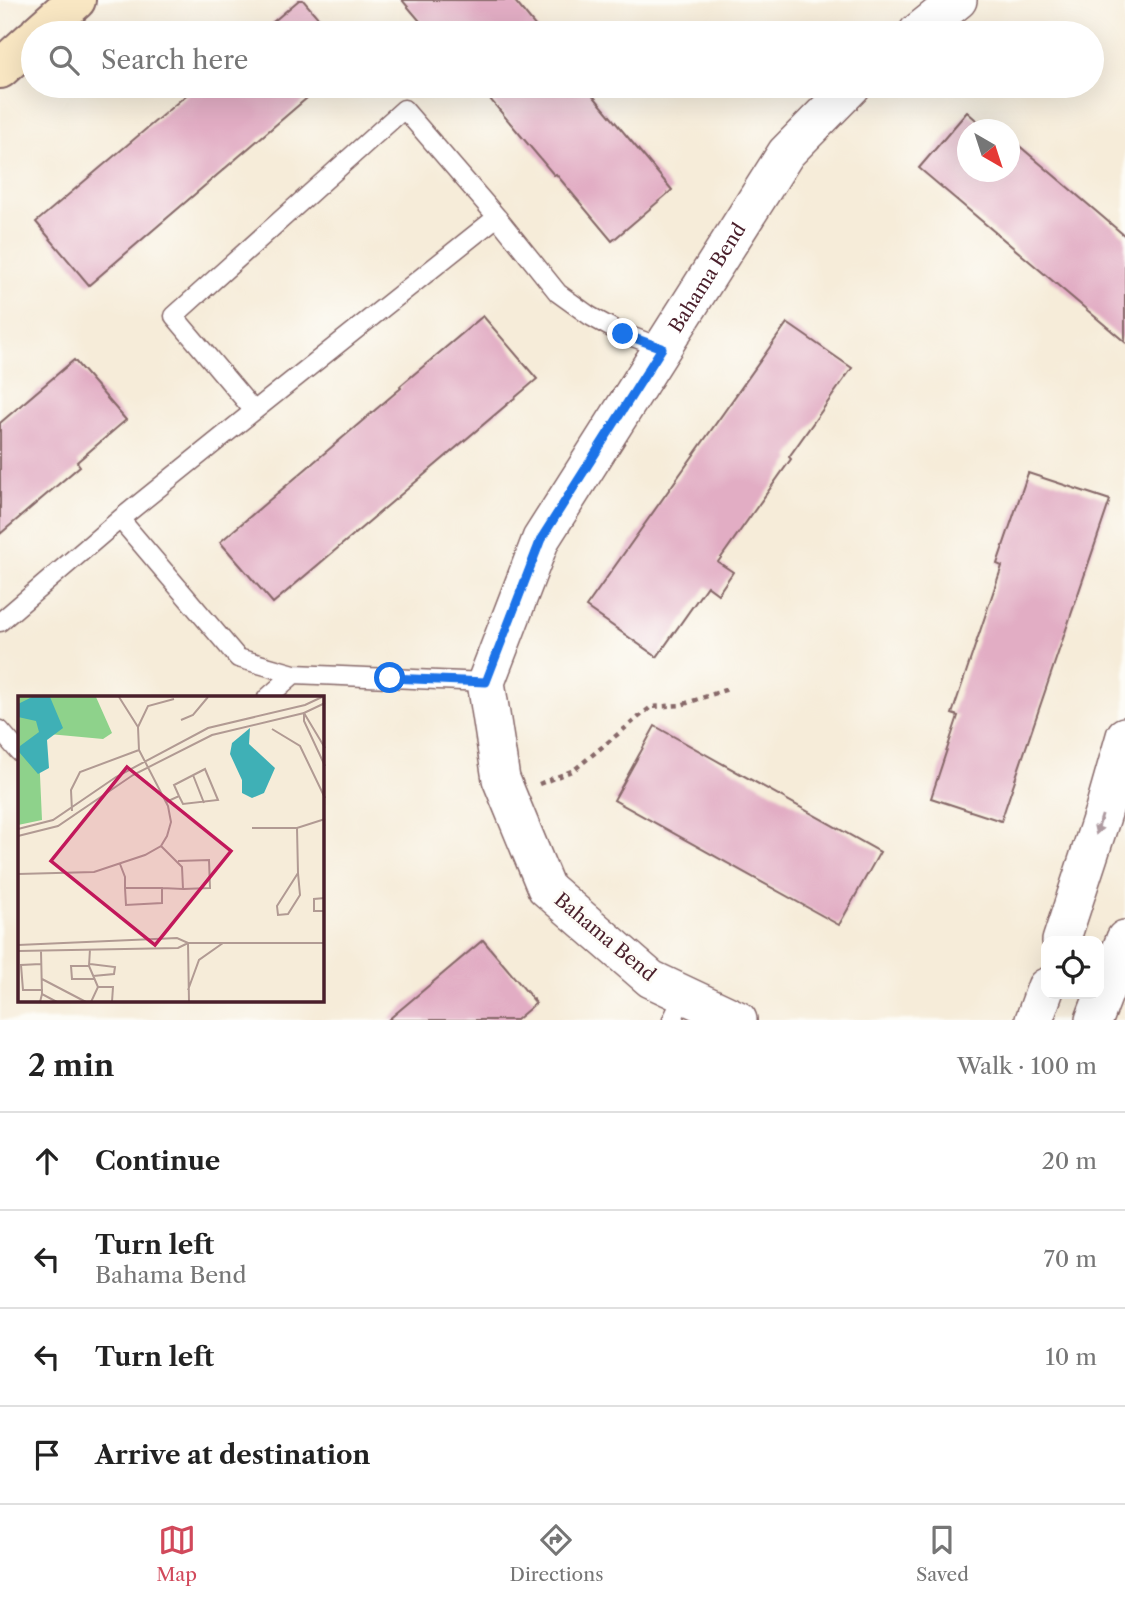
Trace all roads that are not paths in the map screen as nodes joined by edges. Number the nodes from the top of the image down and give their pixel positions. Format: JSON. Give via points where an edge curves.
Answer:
{"nodes":[{"id":1,"x":76,"y":0,"type":"edge"},
{"id":2,"x":958,"y":0,"type":"edge"},
{"id":3,"x":52,"y":21,"type":"edge"},
{"id":4,"x":932,"y":21,"type":"edge"},
{"id":5,"x":21,"y":50,"type":"edge"},
{"id":6,"x":0,"y":69,"type":"edge"},
{"id":7,"x":840,"y":98,"type":"edge"},
{"id":8,"x":496,"y":216,"type":"junction"},
{"id":9,"x":662,"y":348,"type":"junction"},
{"id":10,"x":254,"y":411,"type":"junction"},
{"id":11,"x":120,"y":519,"type":"junction"},
{"id":12,"x":0,"y":622,"type":"edge"},
{"id":13,"x":294,"y":674,"type":"junction"},
{"id":14,"x":486,"y":682,"type":"junction"},
{"id":15,"x":269,"y":696,"type":"edge"},
{"id":16,"x":0,"y":730,"type":"edge"},
{"id":17,"x":1125,"y":736,"type":"edge"},
{"id":18,"x":18,"y":751,"type":"edge"},
{"id":19,"x":1063,"y":936,"type":"edge"},
{"id":20,"x":1125,"y":939,"type":"edge"},
{"id":21,"x":1042,"y":999,"type":"edge"},
{"id":22,"x":678,"y":1008,"type":"edge"},
{"id":23,"x":738,"y":1020,"type":"edge"},
{"id":24,"x":1034,"y":1020,"type":"edge"},
{"id":25,"x":1094,"y":1020,"type":"edge"}],
"edges":[{"from":1,"to":3,"type":"main road"},
{"from":2,"to":4,"type":"street"},
{"from":5,"to":6,"type":"main road"},
{"from":7,"to":9,"type":"street","name":"Bahama Bend","via":[[786,153]]},
{"from":8,"to":9,"type":"lane","via":[[558,293],[617,331]]},
{"from":8,"to":10,"type":"lane"},
{"from":8,"to":10,"type":"lane","via":[[404,109],[174,316]]},
{"from":9,"to":14,"type":"street","name":"Bahama Bend","via":[[541,539]]},
{"from":10,"to":11,"type":"lane"},
{"from":11,"to":12,"type":"lane"},
{"from":11,"to":13,"type":"lane","via":[[238,657]]},
{"from":13,"to":14,"type":"lane"},
{"from":13,"to":15,"type":"lane"},
{"from":14,"to":22,"type":"street","name":"Bahama Bend","via":[[501,779],[546,888],[652,979]]},
{"from":16,"to":18,"type":"lane"},
{"from":17,"to":19,"type":"street","one_way":true},
{"from":20,"to":25,"type":"street"},
{"from":21,"to":24,"type":"street"},
{"from":22,"to":23,"type":"street","name":"Bahama Bend"}]}
